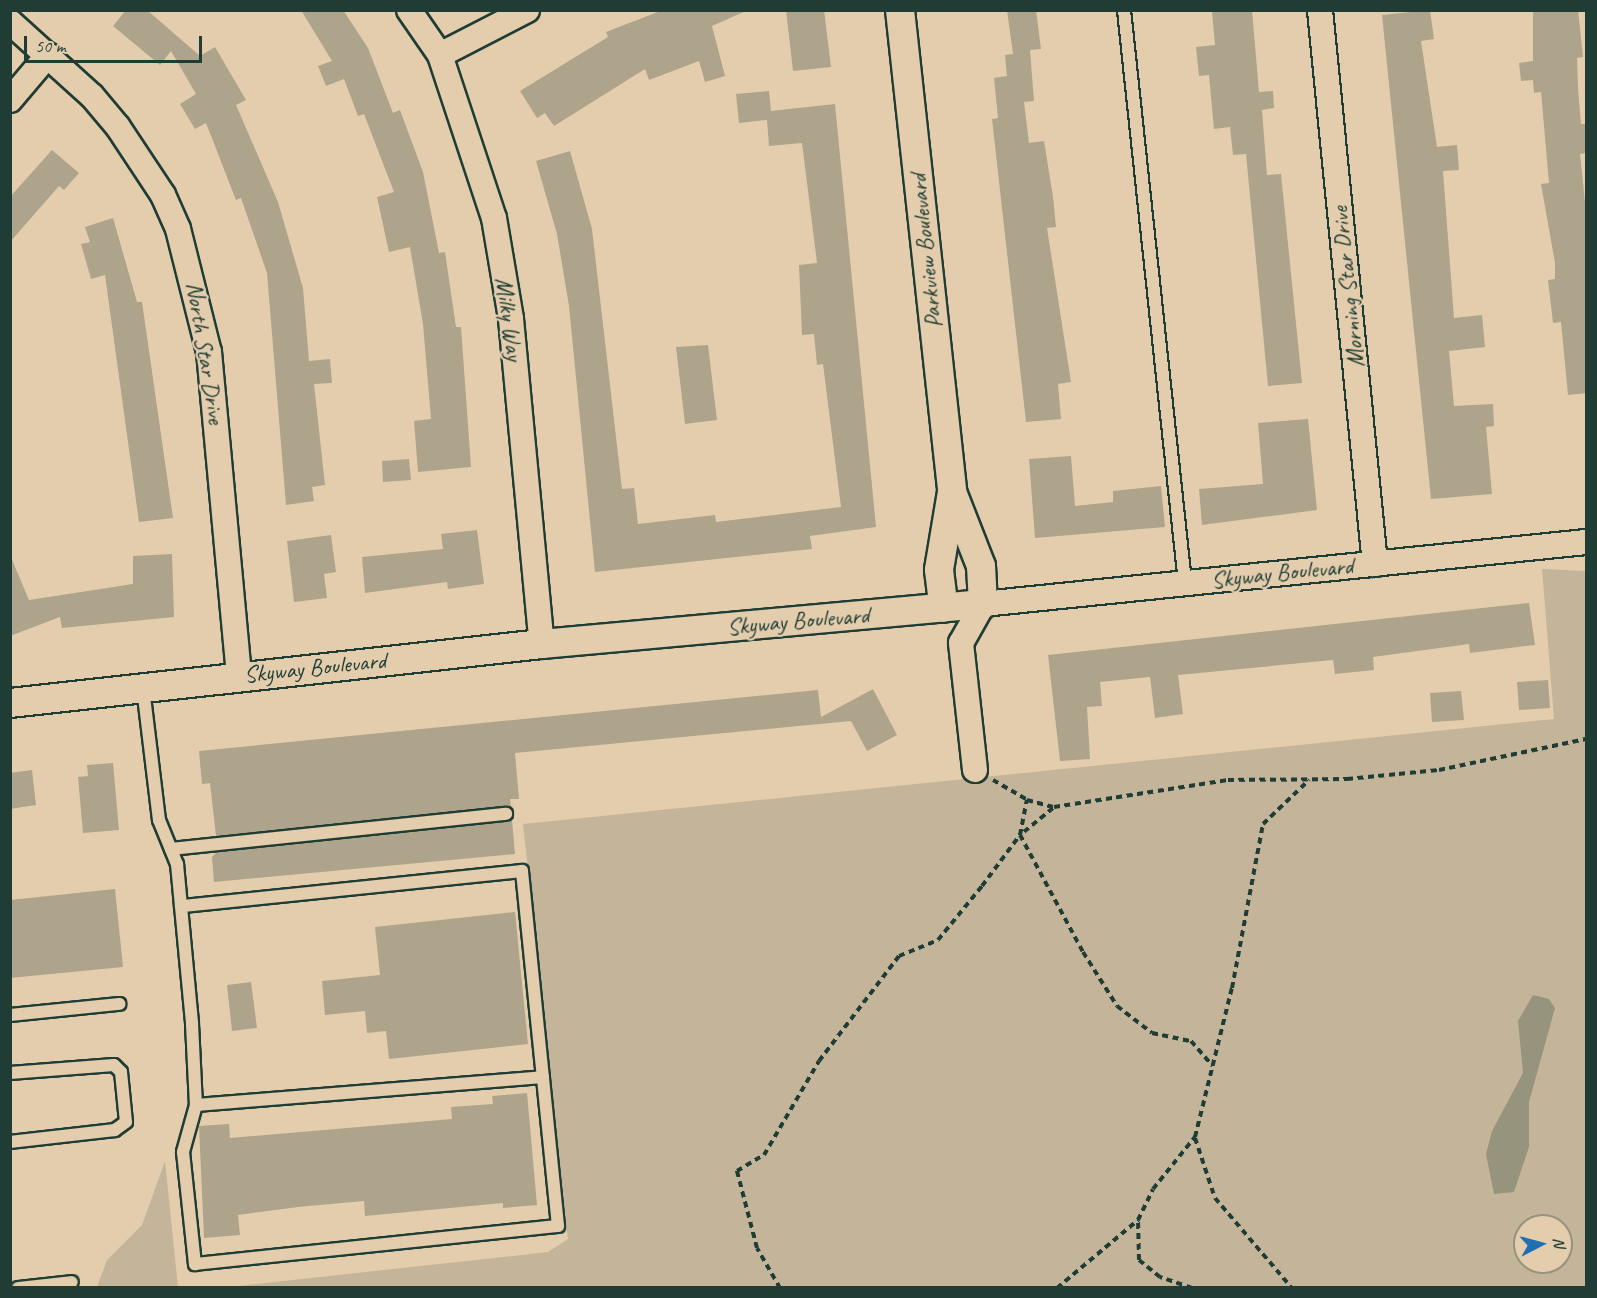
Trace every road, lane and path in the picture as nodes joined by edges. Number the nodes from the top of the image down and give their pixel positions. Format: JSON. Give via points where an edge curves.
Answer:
{"nodes":[{"id":1,"x":409,"y":10,"type":"edge"},
{"id":2,"x":527,"y":10,"type":"edge"},
{"id":3,"x":900,"y":10,"type":"edge"},
{"id":4,"x":1124,"y":10,"type":"edge"},
{"id":5,"x":1320,"y":10,"type":"edge"},
{"id":6,"x":10,"y":22,"type":"edge"},
{"id":7,"x":48,"y":55,"type":"junction"},
{"id":8,"x":440,"y":55,"type":"junction"},
{"id":9,"x":10,"y":100,"type":"edge"},
{"id":10,"x":952,"y":492,"type":"junction"},
{"id":11,"x":1587,"y":542,"type":"edge"},
{"id":12,"x":1375,"y":564,"type":"junction"},
{"id":13,"x":1185,"y":583,"type":"junction"},
{"id":14,"x":983,"y":604,"type":"junction"},
{"id":15,"x":944,"y":608,"type":"junction"},
{"id":16,"x":542,"y":644,"type":"junction"},
{"id":17,"x":239,"y":676,"type":"junction"},
{"id":18,"x":143,"y":688,"type":"junction"},
{"id":19,"x":10,"y":703,"type":"edge"},
{"id":20,"x":1587,"y":740,"type":"edge"},
{"id":21,"x":975,"y":770,"type":"joint"},
{"id":22,"x":1310,"y":780,"type":"junction"},
{"id":23,"x":1028,"y":800,"type":"junction"},
{"id":24,"x":1054,"y":807,"type":"junction"},
{"id":25,"x":506,"y":814,"type":"dead end"},
{"id":26,"x":1020,"y":835,"type":"junction"},
{"id":27,"x":171,"y":849,"type":"junction"},
{"id":28,"x":181,"y":906,"type":"junction"},
{"id":29,"x":119,"y":1004,"type":"dead end"},
{"id":30,"x":10,"y":1015,"type":"edge"},
{"id":31,"x":1213,"y":1066,"type":"junction"},
{"id":32,"x":10,"y":1073,"type":"edge"},
{"id":33,"x":543,"y":1077,"type":"junction"},
{"id":34,"x":196,"y":1105,"type":"junction"},
{"id":35,"x":1195,"y":1137,"type":"junction"},
{"id":36,"x":10,"y":1142,"type":"edge"},
{"id":37,"x":1138,"y":1220,"type":"junction"},
{"id":38,"x":72,"y":1282,"type":"dead end"},
{"id":39,"x":18,"y":1287,"type":"edge"},
{"id":40,"x":780,"y":1287,"type":"edge"},
{"id":41,"x":1056,"y":1287,"type":"edge"},
{"id":42,"x":1192,"y":1287,"type":"edge"},
{"id":43,"x":1292,"y":1287,"type":"edge"}],
"edges":[{"from":1,"to":8,"type":"street","name":"Milky Way"},
{"from":2,"to":8,"type":"street"},
{"from":3,"to":10,"type":"street","name":"Parkview Boulevard"},
{"from":4,"to":13,"type":"lane"},
{"from":5,"to":12,"type":"street","name":"Morning Star Drive"},
{"from":6,"to":7,"type":"street","name":"North Star Drive"},
{"from":7,"to":9,"type":"street"},
{"from":7,"to":17,"type":"street","name":"North Star Drive","via":[[92,96],[142,160],[163,195],[191,267],[209,352]]},
{"from":8,"to":16,"type":"street","name":"Milky Way","via":[[494,218],[511,319]]},
{"from":10,"to":14,"type":"street","name":"Parkview Boulevard","via":[[981,566]]},
{"from":10,"to":15,"type":"street","name":"Parkview Boulevard","via":[[939,570]]},
{"from":11,"to":12,"type":"street","name":"Skyway Boulevard"},
{"from":12,"to":13,"type":"street","name":"Skyway Boulevard"},
{"from":13,"to":14,"type":"street","name":"Skyway Boulevard"},
{"from":14,"to":15,"type":"street","name":"Skyway Boulevard"},
{"from":14,"to":21,"type":"street","via":[[961,643]]},
{"from":15,"to":16,"type":"street","name":"Skyway Boulevard"},
{"from":16,"to":17,"type":"street","name":"Skyway Boulevard"},
{"from":17,"to":18,"type":"street","name":"Skyway Boulevard"},
{"from":18,"to":19,"type":"street","name":"Skyway Boulevard"},
{"from":18,"to":27,"type":"lane","via":[[159,820]]},
{"from":20,"to":22,"type":"path","via":[[1439,770]]},
{"from":21,"to":23,"type":"path"},
{"from":22,"to":24,"type":"path","via":[[1228,780]]},
{"from":22,"to":31,"type":"path","via":[[1263,824]]},
{"from":23,"to":24,"type":"path"},
{"from":23,"to":26,"type":"path"},
{"from":24,"to":26,"type":"path"},
{"from":25,"to":27,"type":"lane"},
{"from":26,"to":31,"type":"path","via":[[1118,1006],[1152,1033],[1191,1041]]},
{"from":26,"to":40,"type":"path","via":[[938,940],[899,956],[819,1061],[764,1155],[736,1171],[757,1248]]},
{"from":27,"to":28,"type":"lane"},
{"from":28,"to":33,"type":"lane","via":[[522,871]]},
{"from":28,"to":34,"type":"lane"},
{"from":29,"to":30,"type":"lane"},
{"from":31,"to":35,"type":"path"},
{"from":32,"to":36,"type":"lane","via":[[114,1065],[121,1072],[126,1122],[114,1130]]},
{"from":33,"to":34,"type":"lane"},
{"from":33,"to":34,"type":"lane","via":[[558,1226],[195,1264],[183,1152]]},
{"from":35,"to":37,"type":"path","via":[[1153,1189]]},
{"from":35,"to":43,"type":"path","via":[[1215,1198]]},
{"from":37,"to":41,"type":"path","via":[[1104,1253],[1071,1271]]},
{"from":37,"to":42,"type":"path","via":[[1138,1260],[1160,1277]]},
{"from":38,"to":39,"type":"lane"}]}
